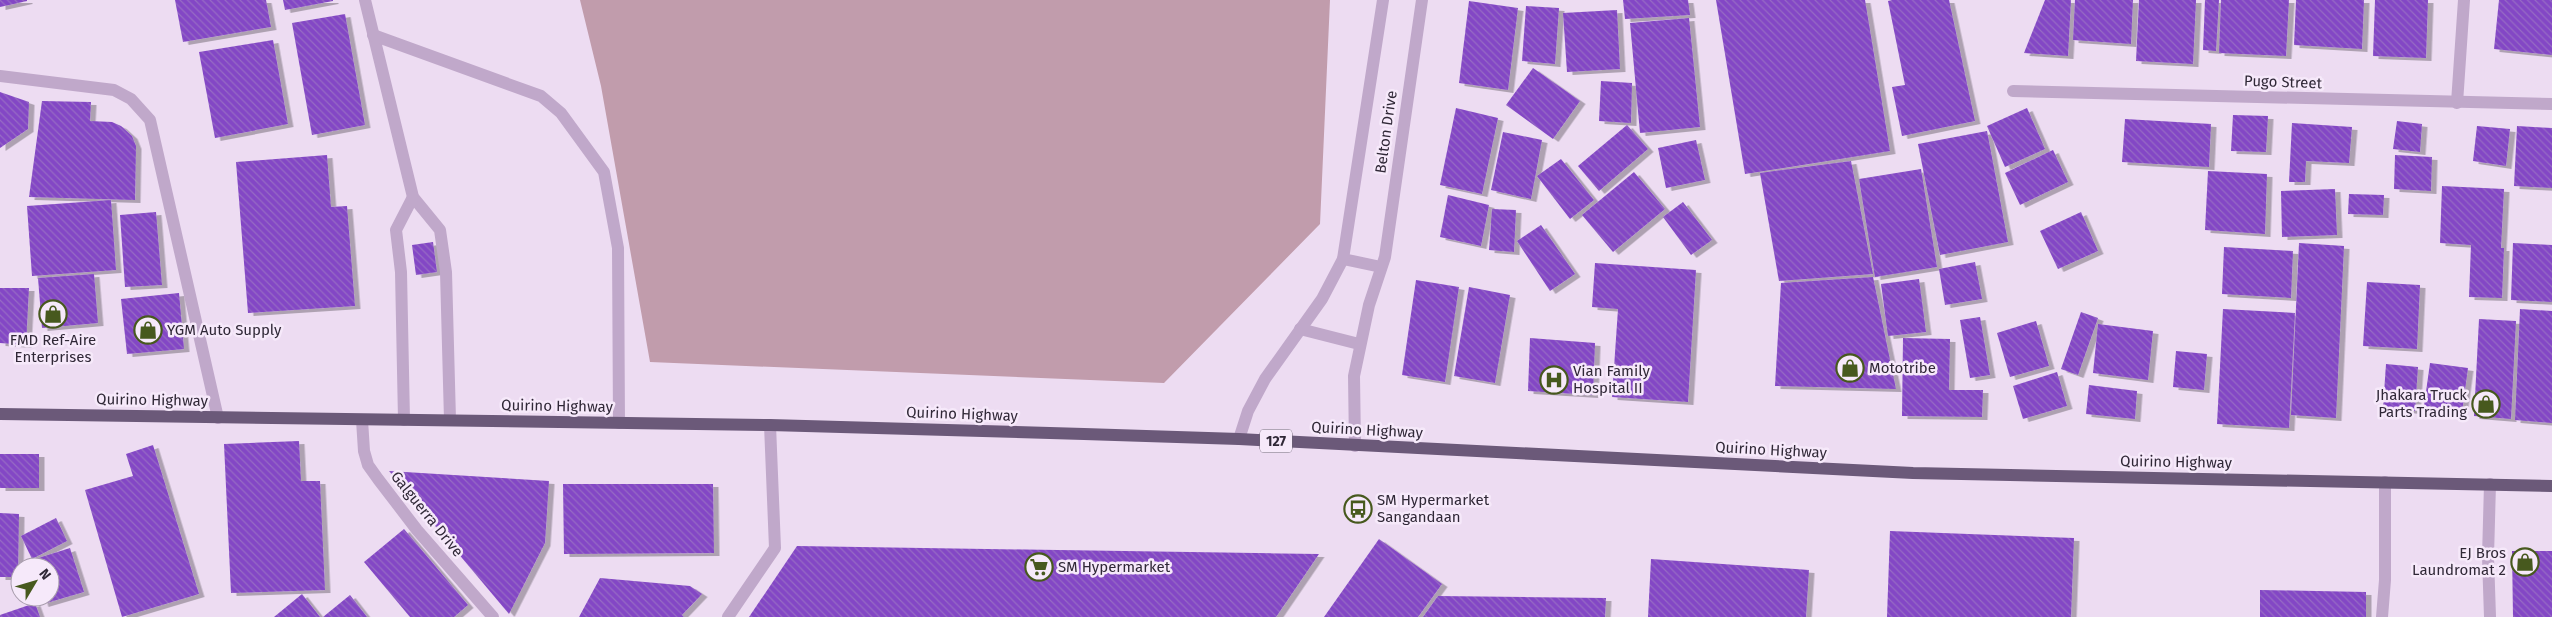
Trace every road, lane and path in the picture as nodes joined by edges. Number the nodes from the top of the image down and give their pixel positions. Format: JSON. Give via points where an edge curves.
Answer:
{"nodes":[{"id":1,"x":365,"y":0,"type":"edge"},
{"id":2,"x":1383,"y":0,"type":"edge"},
{"id":3,"x":1422,"y":0,"type":"edge"},
{"id":4,"x":2464,"y":0,"type":"edge"},
{"id":5,"x":372,"y":35,"type":"junction"},
{"id":6,"x":0,"y":76,"type":"edge"},
{"id":7,"x":2013,"y":91,"type":"dead end"},
{"id":8,"x":2457,"y":103,"type":"junction"},
{"id":9,"x":2552,"y":104,"type":"edge"},
{"id":10,"x":413,"y":197,"type":"junction"},
{"id":11,"x":1343,"y":259,"type":"junction"},
{"id":12,"x":1381,"y":267,"type":"junction"},
{"id":13,"x":1300,"y":329,"type":"junction"},
{"id":14,"x":1359,"y":344,"type":"junction"},
{"id":15,"x":0,"y":414,"type":"edge"},
{"id":16,"x":218,"y":418,"type":"junction"},
{"id":17,"x":362,"y":420,"type":"junction"},
{"id":18,"x":404,"y":420,"type":"junction"},
{"id":19,"x":450,"y":420,"type":"junction"},
{"id":20,"x":619,"y":423,"type":"junction"},
{"id":21,"x":770,"y":425,"type":"junction"},
{"id":22,"x":1239,"y":439,"type":"junction"},
{"id":23,"x":1355,"y":446,"type":"junction"},
{"id":24,"x":2385,"y":482,"type":"junction"},
{"id":25,"x":2490,"y":484,"type":"junction"},
{"id":26,"x":2552,"y":486,"type":"edge"},
{"id":27,"x":492,"y":617,"type":"edge"},
{"id":28,"x":728,"y":617,"type":"edge"},
{"id":29,"x":2382,"y":617,"type":"edge"},
{"id":30,"x":2490,"y":617,"type":"edge"}],
"edges":[{"from":1,"to":5,"type":"street"},
{"from":2,"to":11,"type":"street","name":"Belton Drive"},
{"from":3,"to":12,"type":"street","name":"Belton Drive"},
{"from":4,"to":8,"type":"street"},
{"from":5,"to":10,"type":"street"},
{"from":5,"to":20,"type":"street","via":[[541,96],[561,113],[604,172],[618,248]]},
{"from":6,"to":16,"type":"street","via":[[114,90],[131,99],[150,120]]},
{"from":7,"to":8,"type":"street","name":"Pugo Street"},
{"from":8,"to":9,"type":"street","name":"Pugo Street"},
{"from":10,"to":18,"type":"street","via":[[396,230],[401,272]]},
{"from":10,"to":19,"type":"street","via":[[440,230],[446,272]]},
{"from":11,"to":12,"type":"street"},
{"from":11,"to":13,"type":"street","name":"Belton Drive","via":[[1322,299]]},
{"from":12,"to":14,"type":"street","name":"Belton Drive"},
{"from":13,"to":14,"type":"street"},
{"from":13,"to":22,"type":"street","name":"Belton Drive","via":[[1265,379],[1248,411]]},
{"from":14,"to":23,"type":"street","name":"Belton Drive","via":[[1354,376]]},
{"from":15,"to":16,"type":"main road","name":"Quirino Highway","number":"127"},
{"from":16,"to":17,"type":"main road","name":"Quirino Highway","number":"127"},
{"from":17,"to":18,"type":"main road","name":"Quirino Highway","number":"127"},
{"from":17,"to":27,"type":"street","name":"Galguerra Drive","via":[[368,465],[417,530]]},
{"from":18,"to":19,"type":"main road","name":"Quirino Highway","number":"127"},
{"from":19,"to":20,"type":"main road","name":"Quirino Highway","number":"127"},
{"from":20,"to":21,"type":"main road","name":"Quirino Highway","number":"127"},
{"from":21,"to":22,"type":"main road","name":"Quirino Highway","number":"127"},
{"from":21,"to":28,"type":"street","via":[[775,548]]},
{"from":22,"to":23,"type":"main road","name":"Quirino Highway","number":"127"},
{"from":23,"to":24,"type":"main road","name":"Quirino Highway","number":"127","via":[[1912,472]]},
{"from":24,"to":25,"type":"main road","name":"Quirino Highway","number":"127"},
{"from":24,"to":29,"type":"street"},
{"from":25,"to":26,"type":"main road","name":"Quirino Highway","number":"127"},
{"from":25,"to":30,"type":"street"}]}
